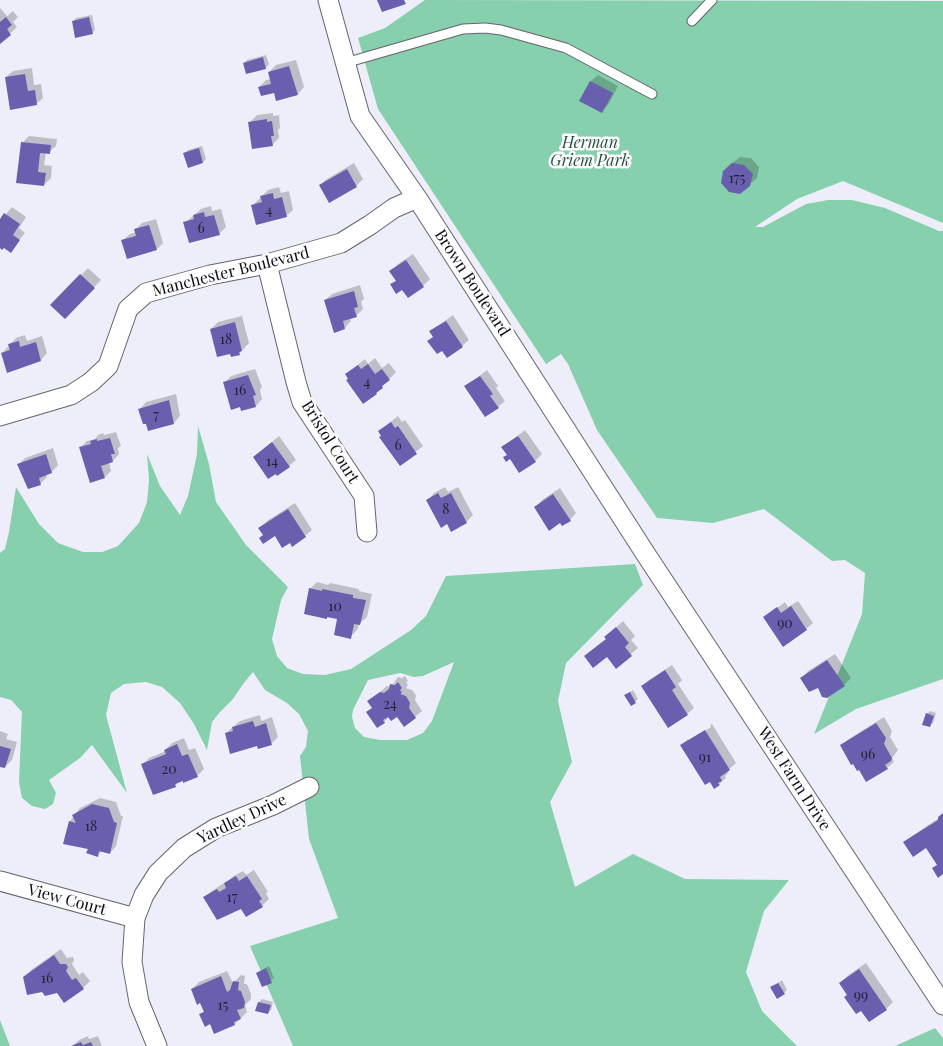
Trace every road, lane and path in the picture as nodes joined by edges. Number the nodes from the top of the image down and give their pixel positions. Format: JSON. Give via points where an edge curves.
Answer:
{"nodes":[{"id":1,"x":328,"y":0,"type":"edge"},
{"id":2,"x":712,"y":0,"type":"edge"},
{"id":3,"x":692,"y":21,"type":"dead end"},
{"id":4,"x":345,"y":64,"type":"junction"},
{"id":5,"x":652,"y":94,"type":"dead end"},
{"id":6,"x":417,"y":198,"type":"junction"},
{"id":7,"x":267,"y":264,"type":"junction"},
{"id":8,"x":0,"y":416,"type":"edge"},
{"id":9,"x":367,"y":532,"type":"dead end"},
{"id":10,"x":646,"y":554,"type":"joint"},
{"id":11,"x":309,"y":787,"type":"dead end"},
{"id":12,"x":0,"y":881,"type":"edge"},
{"id":13,"x":135,"y":918,"type":"junction"},
{"id":14,"x":943,"y":1005,"type":"edge"},
{"id":15,"x":157,"y":1046,"type":"edge"}],
"edges":[{"from":1,"to":4,"type":"street","name":"Brown Boulevard"},
{"from":2,"to":3,"type":"lane"},
{"from":4,"to":5,"type":"lane","via":[[462,29],[485,28],[566,48]]},
{"from":4,"to":6,"type":"street","name":"Brown Boulevard","via":[[360,116]]},
{"from":6,"to":7,"type":"street","name":"Manchester Boulevard","via":[[394,208],[341,244]]},
{"from":6,"to":10,"type":"street","name":"Brown Boulevard"},
{"from":7,"to":8,"type":"street","name":"Manchester Boulevard","via":[[210,275],[146,293],[128,309],[108,366],[91,382],[71,395]]},
{"from":7,"to":9,"type":"street","name":"Bristol Court","via":[[302,402],[364,496]]},
{"from":10,"to":14,"type":"street","name":"West Farm Drive"},
{"from":11,"to":13,"type":"street","name":"Yardley Drive","via":[[216,828],[184,848],[158,873]]},
{"from":12,"to":13,"type":"street","name":"View Court"},
{"from":13,"to":15,"type":"street","name":"Yardley Drive","via":[[132,962],[139,1002]]}]}
